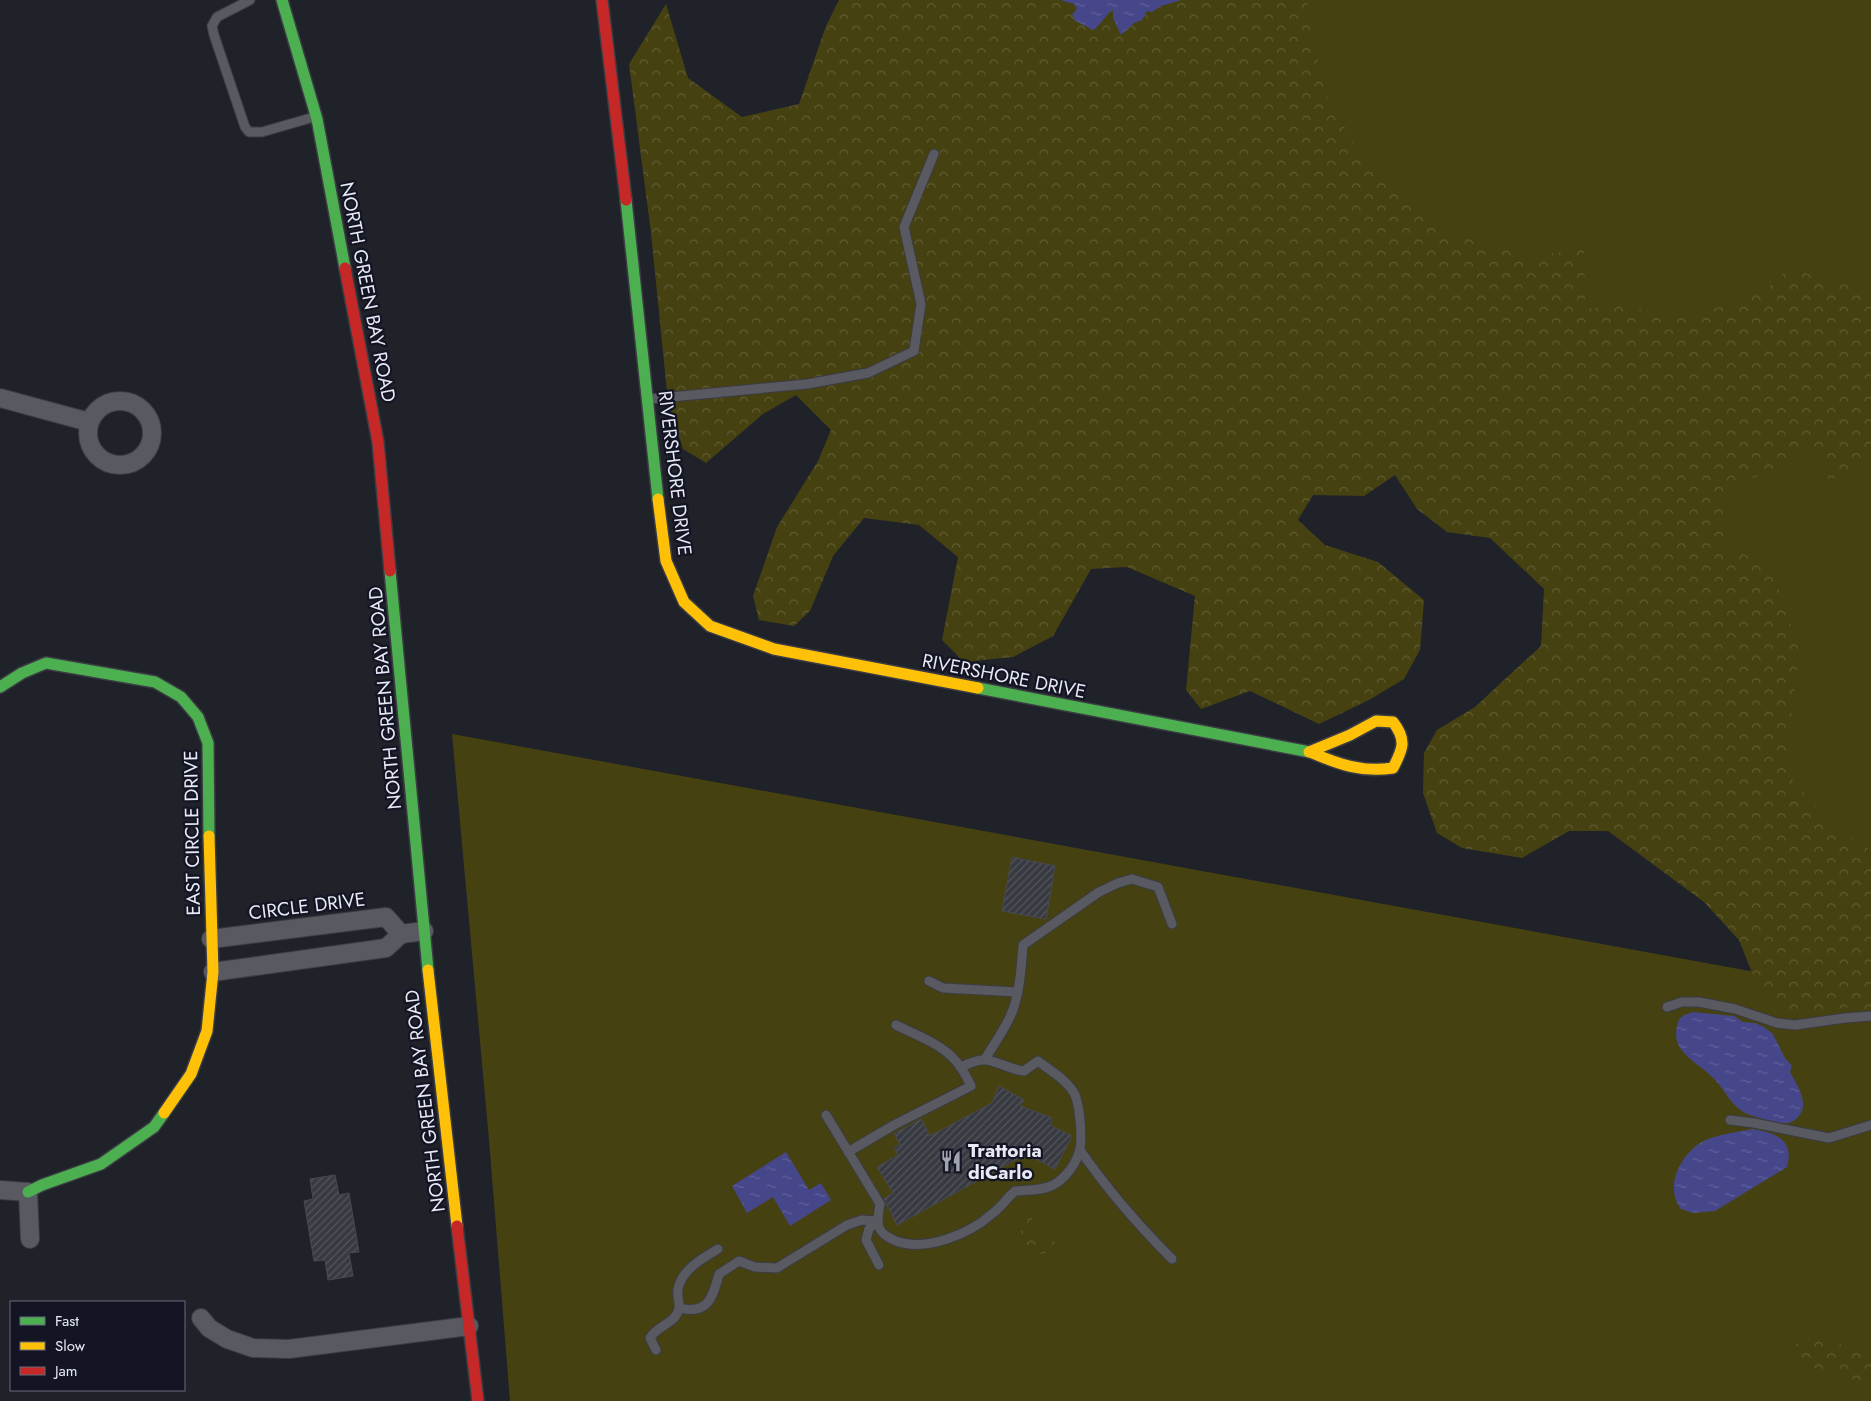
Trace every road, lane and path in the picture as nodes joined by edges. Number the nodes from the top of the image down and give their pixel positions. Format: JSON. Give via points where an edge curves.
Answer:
{"nodes":[{"id":1,"x":250,"y":0,"type":"edge"},
{"id":2,"x":282,"y":0,"type":"edge"},
{"id":3,"x":602,"y":0,"type":"edge"},
{"id":4,"x":317,"y":117,"type":"junction"},
{"id":5,"x":934,"y":154,"type":"dead end"},
{"id":6,"x":0,"y":398,"type":"edge"},
{"id":7,"x":647,"y":399,"type":"junction"},
{"id":8,"x":90,"y":422,"type":"dead end"},
{"id":9,"x":0,"y":687,"type":"edge"},
{"id":10,"x":1309,"y":752,"type":"junction"},
{"id":11,"x":1172,"y":924,"type":"dead end"},
{"id":12,"x":424,"y":931,"type":"junction"},
{"id":13,"x":401,"y":934,"type":"junction"},
{"id":14,"x":211,"y":939,"type":"junction"},
{"id":15,"x":213,"y":972,"type":"junction"},
{"id":16,"x":930,"y":981,"type":"dead end"},
{"id":17,"x":1017,"y":992,"type":"junction"},
{"id":18,"x":1666,"y":1007,"type":"dead end"},
{"id":19,"x":1871,"y":1016,"type":"edge"},
{"id":20,"x":896,"y":1025,"type":"dead end"},
{"id":21,"x":985,"y":1060,"type":"junction"},
{"id":22,"x":961,"y":1067,"type":"junction"},
{"id":23,"x":826,"y":1115,"type":"dead end"},
{"id":24,"x":1730,"y":1120,"type":"dead end"},
{"id":25,"x":1871,"y":1125,"type":"edge"},
{"id":26,"x":1080,"y":1150,"type":"junction"},
{"id":27,"x":848,"y":1152,"type":"junction"},
{"id":28,"x":0,"y":1190,"type":"edge"},
{"id":29,"x":28,"y":1192,"type":"junction"},
{"id":30,"x":876,"y":1221,"type":"junction"},
{"id":31,"x":30,"y":1239,"type":"dead end"},
{"id":32,"x":718,"y":1249,"type":"dead end"},
{"id":33,"x":1172,"y":1259,"type":"dead end"},
{"id":34,"x":879,"y":1265,"type":"dead end"},
{"id":35,"x":680,"y":1308,"type":"junction"},
{"id":36,"x":200,"y":1318,"type":"dead end"},
{"id":37,"x":468,"y":1326,"type":"junction"},
{"id":38,"x":656,"y":1350,"type":"dead end"},
{"id":39,"x":478,"y":1401,"type":"edge"}],
"edges":[{"from":1,"to":4,"type":"lane","via":[[217,17],[212,26],[245,127],[249,132],[262,132]]},
{"from":2,"to":4,"type":"street","name":"NORTH GREEN BAY ROAD"},
{"from":3,"to":7,"type":"street","name":"RIVERSHORE DRIVE"},
{"from":4,"to":12,"type":"street","name":"NORTH GREEN BAY ROAD","via":[[378,442]]},
{"from":5,"to":7,"type":"lane","via":[[904,227],[920,304],[914,351],[868,373],[807,384]]},
{"from":6,"to":8,"type":"street"},
{"from":7,"to":10,"type":"street","name":"RIVERSHORE DRIVE","via":[[666,561],[684,602],[710,626],[774,649]]},
{"from":9,"to":14,"type":"street","name":"EAST CIRCLE DRIVE","via":[[31,667],[46,663],[155,682],[181,697],[198,717],[208,743]]},
{"from":10,"to":10,"type":"street","name":"RIVERSHORE DRIVE","via":[[1350,768],[1376,772],[1393,768],[1403,749],[1401,730],[1393,722],[1376,721]]},
{"from":11,"to":17,"type":"lane","via":[[1158,887],[1132,879],[1118,883],[1098,892],[1023,945]]},
{"from":12,"to":13,"type":"street"},
{"from":12,"to":37,"type":"street","name":"NORTH GREEN BAY ROAD"},
{"from":13,"to":14,"type":"street","name":"CIRCLE DRIVE","via":[[386,917]]},
{"from":13,"to":15,"type":"street","via":[[386,948]]},
{"from":14,"to":15,"type":"street","name":"EAST CIRCLE DRIVE"},
{"from":15,"to":29,"type":"street","name":"EAST CIRCLE DRIVE","via":[[204,1040],[190,1074],[154,1127],[100,1164]]},
{"from":16,"to":17,"type":"lane","via":[[942,988]]},
{"from":17,"to":21,"type":"lane","via":[[1010,1018]]},
{"from":18,"to":19,"type":"lane","via":[[1698,1002],[1795,1025]]},
{"from":20,"to":22,"type":"lane","via":[[930,1041]]},
{"from":21,"to":22,"type":"lane"},
{"from":21,"to":26,"type":"lane","via":[[1024,1071],[1038,1061],[1066,1083],[1074,1094],[1080,1121]]},
{"from":22,"to":27,"type":"lane","via":[[971,1086]]},
{"from":23,"to":27,"type":"lane"},
{"from":24,"to":25,"type":"lane","via":[[1829,1138]]},
{"from":26,"to":30,"type":"lane","via":[[1068,1173],[1053,1186],[1015,1191],[993,1214],[935,1243],[902,1243],[889,1238]]},
{"from":26,"to":33,"type":"lane","via":[[1147,1234]]},
{"from":27,"to":30,"type":"lane","via":[[880,1204]]},
{"from":28,"to":29,"type":"street"},
{"from":29,"to":31,"type":"street"},
{"from":30,"to":34,"type":"lane","via":[[866,1240]]},
{"from":30,"to":35,"type":"lane","via":[[862,1220],[847,1225],[777,1268],[755,1267],[738,1261],[719,1274],[715,1290],[703,1306],[696,1310]]},
{"from":32,"to":35,"type":"lane","via":[[685,1274],[678,1289]]},
{"from":35,"to":38,"type":"lane","via":[[674,1318],[652,1334],[650,1338]]},
{"from":36,"to":37,"type":"street","via":[[227,1339],[253,1348],[289,1349]]},
{"from":37,"to":39,"type":"street","name":"NORTH GREEN BAY ROAD"}]}
